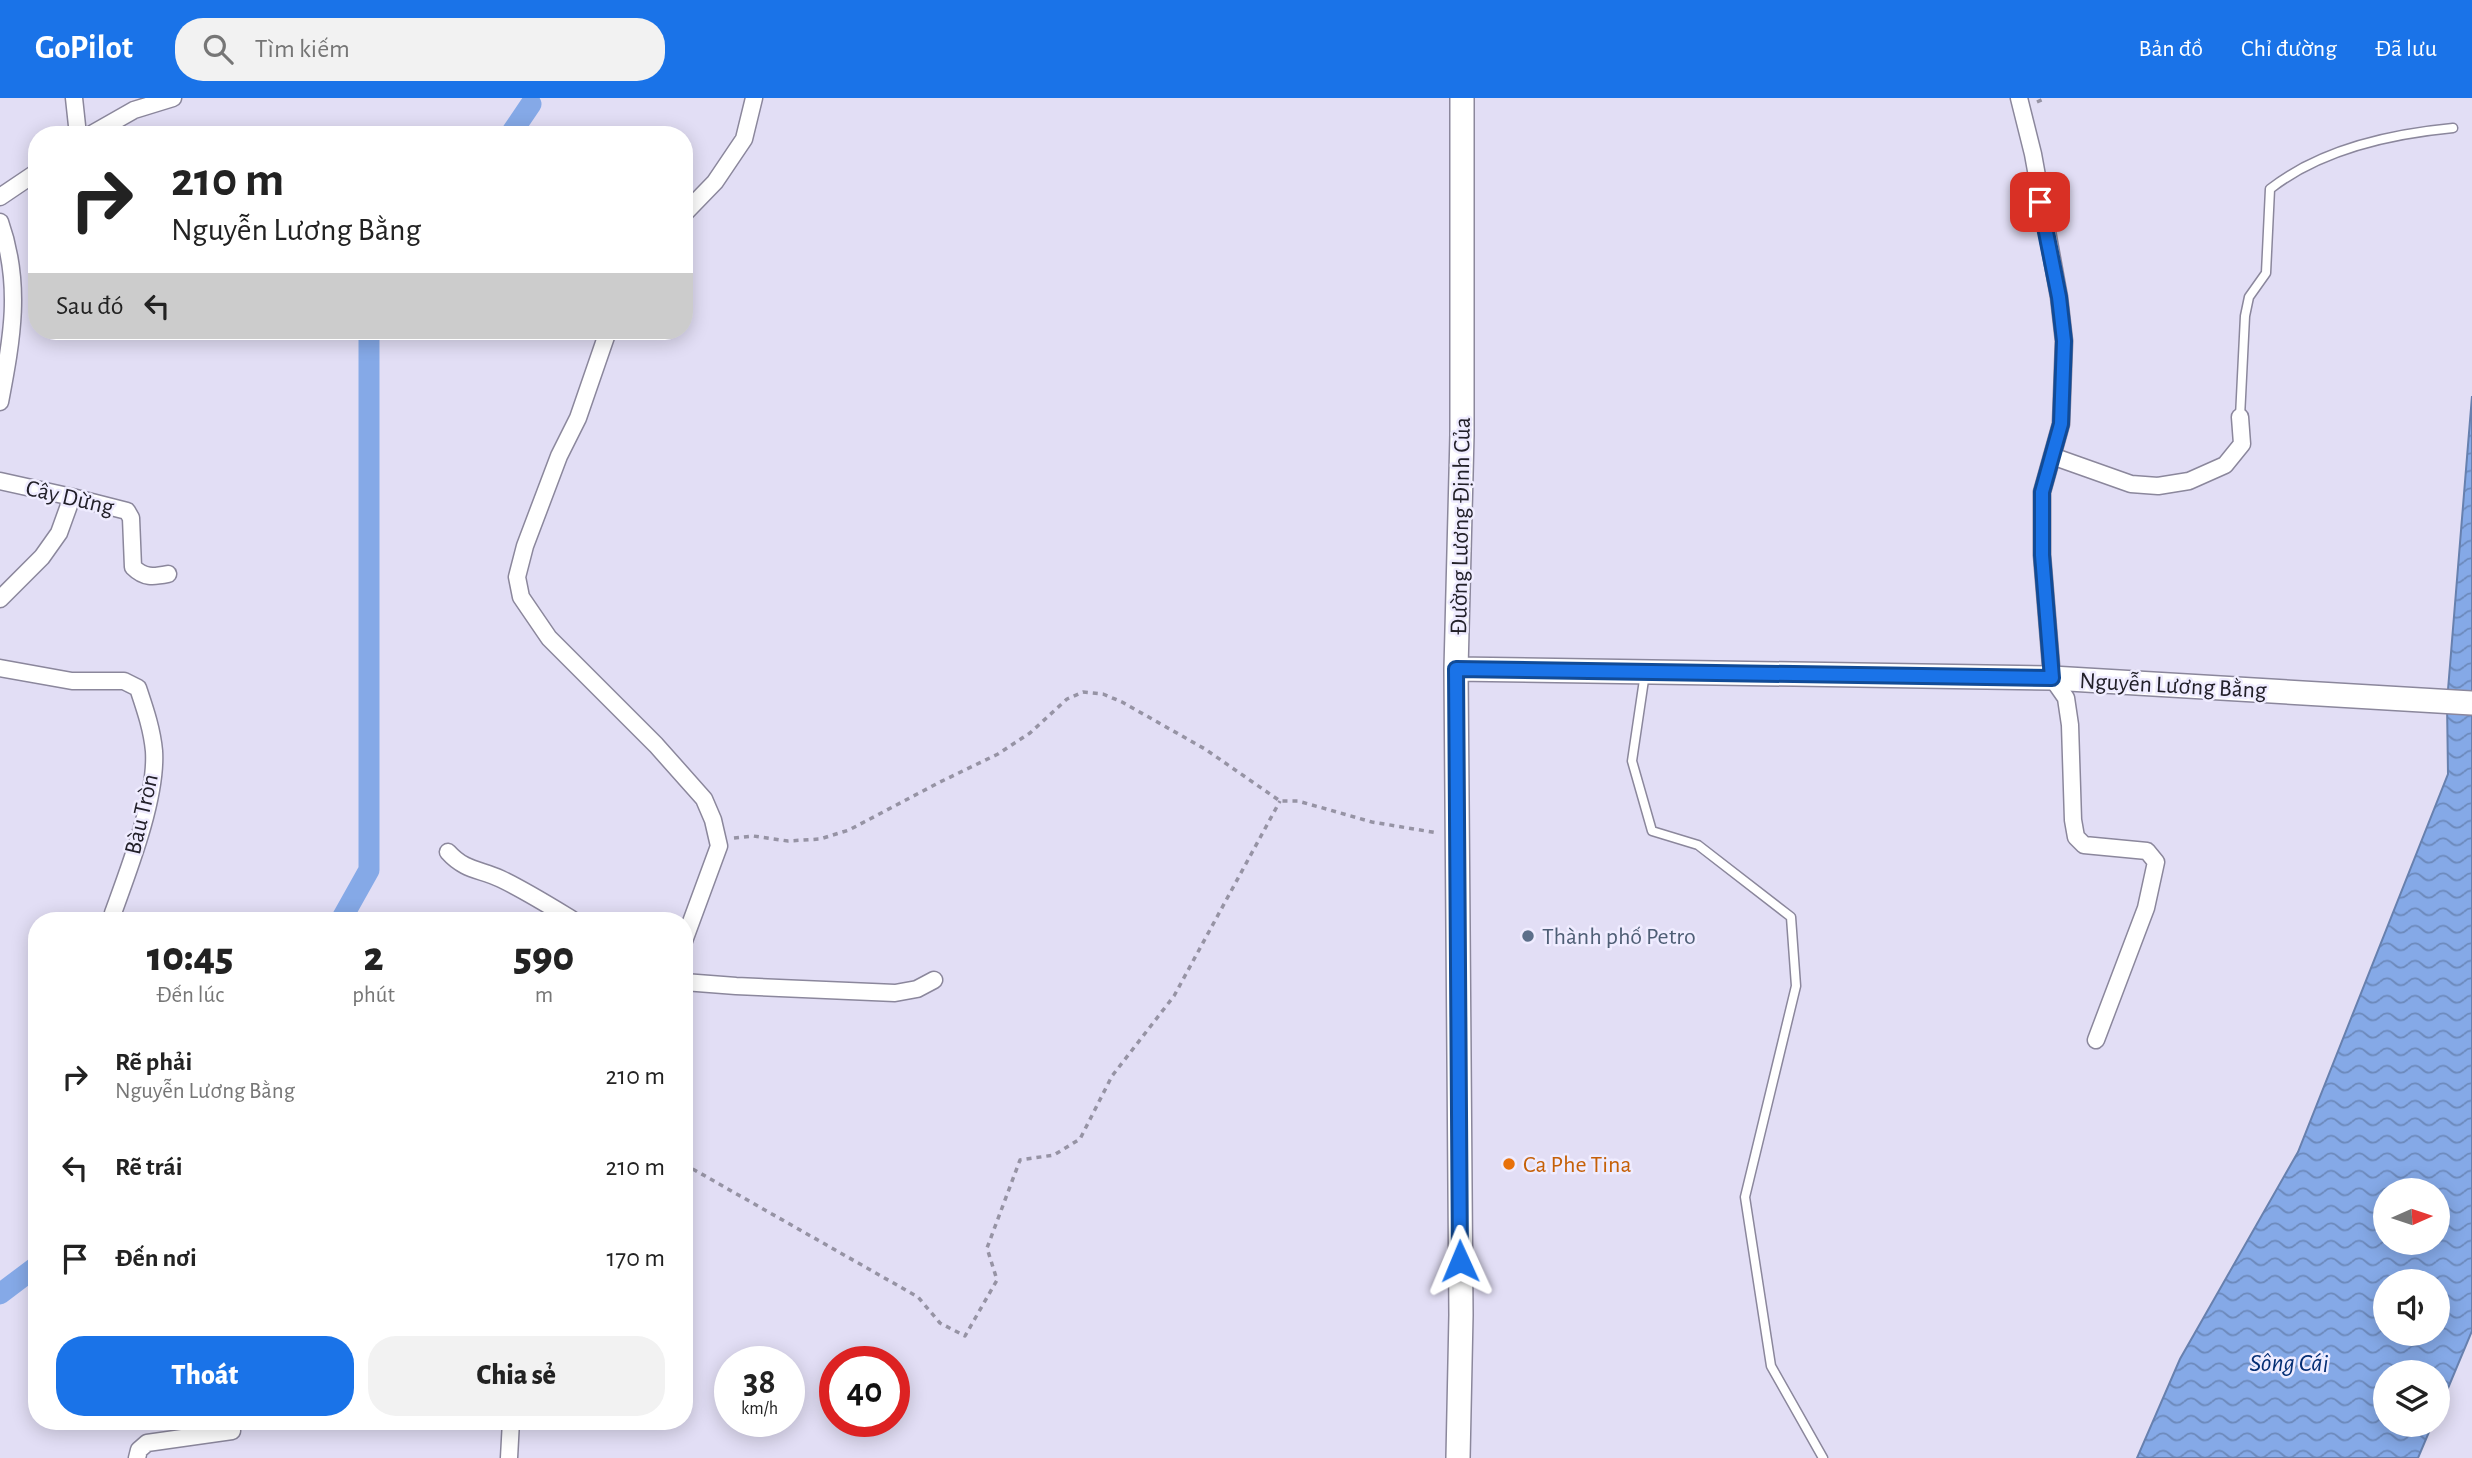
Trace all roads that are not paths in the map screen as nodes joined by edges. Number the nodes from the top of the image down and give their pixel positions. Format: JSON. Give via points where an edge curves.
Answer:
{"nodes":[{"id":1,"x":74,"y":98,"type":"edge"},
{"id":2,"x":173,"y":98,"type":"edge"},
{"id":3,"x":754,"y":98,"type":"edge"},
{"id":4,"x":1462,"y":98,"type":"edge"},
{"id":5,"x":2020,"y":98,"type":"edge"},
{"id":6,"x":77,"y":126,"type":"edge"},
{"id":7,"x":106,"y":126,"type":"edge"},
{"id":8,"x":2453,"y":128,"type":"dead end"},
{"id":9,"x":28,"y":179,"type":"edge"},
{"id":10,"x":0,"y":197,"type":"edge"},
{"id":11,"x":693,"y":205,"type":"edge"},
{"id":12,"x":0,"y":222,"type":"edge"},
{"id":13,"x":7,"y":298,"type":"edge"},
{"id":14,"x":605,"y":340,"type":"edge"},
{"id":15,"x":0,"y":402,"type":"edge"},
{"id":16,"x":2239,"y":417,"type":"joint"},
{"id":17,"x":2052,"y":456,"type":"junction"},
{"id":18,"x":0,"y":481,"type":"edge"},
{"id":19,"x":72,"y":496,"type":"junction"},
{"id":20,"x":168,"y":574,"type":"dead end"},
{"id":21,"x":0,"y":599,"type":"edge"},
{"id":22,"x":0,"y":668,"type":"edge"},
{"id":23,"x":1456,"y":669,"type":"junction"},
{"id":24,"x":1645,"y":672,"type":"junction"},
{"id":25,"x":2052,"y":678,"type":"junction"},
{"id":26,"x":2472,"y":703,"type":"edge"},
{"id":27,"x":448,"y":852,"type":"dead end"},
{"id":28,"x":113,"y":912,"type":"edge"},
{"id":29,"x":559,"y":912,"type":"edge"},
{"id":30,"x":693,"y":917,"type":"edge"},
{"id":31,"x":934,"y":979,"type":"dead end"},
{"id":32,"x":693,"y":983,"type":"edge"},
{"id":33,"x":2096,"y":1040,"type":"dead end"},
{"id":34,"x":511,"y":1430,"type":"edge"},
{"id":35,"x":232,"y":1431,"type":"dead end"},
{"id":36,"x":137,"y":1458,"type":"edge"},
{"id":37,"x":509,"y":1458,"type":"edge"},
{"id":38,"x":1458,"y":1458,"type":"edge"},
{"id":39,"x":1823,"y":1458,"type":"edge"}],
"edges":[{"from":1,"to":6,"type":"street"},
{"from":2,"to":7,"type":"street","via":[[134,110]]},
{"from":3,"to":11,"type":"street","via":[[744,139]]},
{"from":4,"to":23,"type":"street","name":"Đường Lương Định Của","via":[[1462,435]]},
{"from":5,"to":17,"type":"street","via":[[2064,341],[2061,424]]},
{"from":8,"to":16,"type":"lane","via":[[2373,140],[2290,174],[2270,189],[2266,273],[2249,297],[2245,316]]},
{"from":9,"to":10,"type":"street"},
{"from":12,"to":13,"type":"street","via":[[13,274]]},
{"from":13,"to":15,"type":"street","via":[[12,329]]},
{"from":14,"to":30,"type":"street","via":[[525,545],[517,577],[521,597],[549,638],[704,799],[719,846]]},
{"from":16,"to":17,"type":"street","via":[[2242,444],[2225,465],[2189,481],[2131,484]]},
{"from":17,"to":25,"type":"street","via":[[2042,492]]},
{"from":18,"to":19,"type":"street","name":"Cây Dừng"},
{"from":19,"to":20,"type":"street","name":"Cây Dừng","via":[[127,511],[133,567],[142,576]]},
{"from":19,"to":21,"type":"street","via":[[59,533],[43,557]]},
{"from":22,"to":28,"type":"street","name":"Bàu Tròn","via":[[72,681],[124,681],[138,688],[150,723],[152,789]]},
{"from":23,"to":24,"type":"street","name":"Nguyễn Lương Bằng"},
{"from":23,"to":38,"type":"street","name":"Đường Lương Định Của"},
{"from":24,"to":25,"type":"street","name":"Nguyễn Lương Bằng"},
{"from":24,"to":39,"type":"lane","via":[[1632,761],[1652,831],[1698,845],[1791,917],[1796,986],[1745,1197],[1771,1366]]},
{"from":25,"to":26,"type":"street","name":"Nguyễn Lương Bằng"},
{"from":25,"to":33,"type":"street","via":[[2066,698],[2076,836],[2084,845],[2147,851],[2156,862],[2146,908]]},
{"from":27,"to":29,"type":"street","via":[[455,861],[498,878]]},
{"from":31,"to":32,"type":"street","via":[[917,989],[895,993]]},
{"from":34,"to":37,"type":"street"},
{"from":35,"to":36,"type":"street","via":[[147,1443]]}]}
